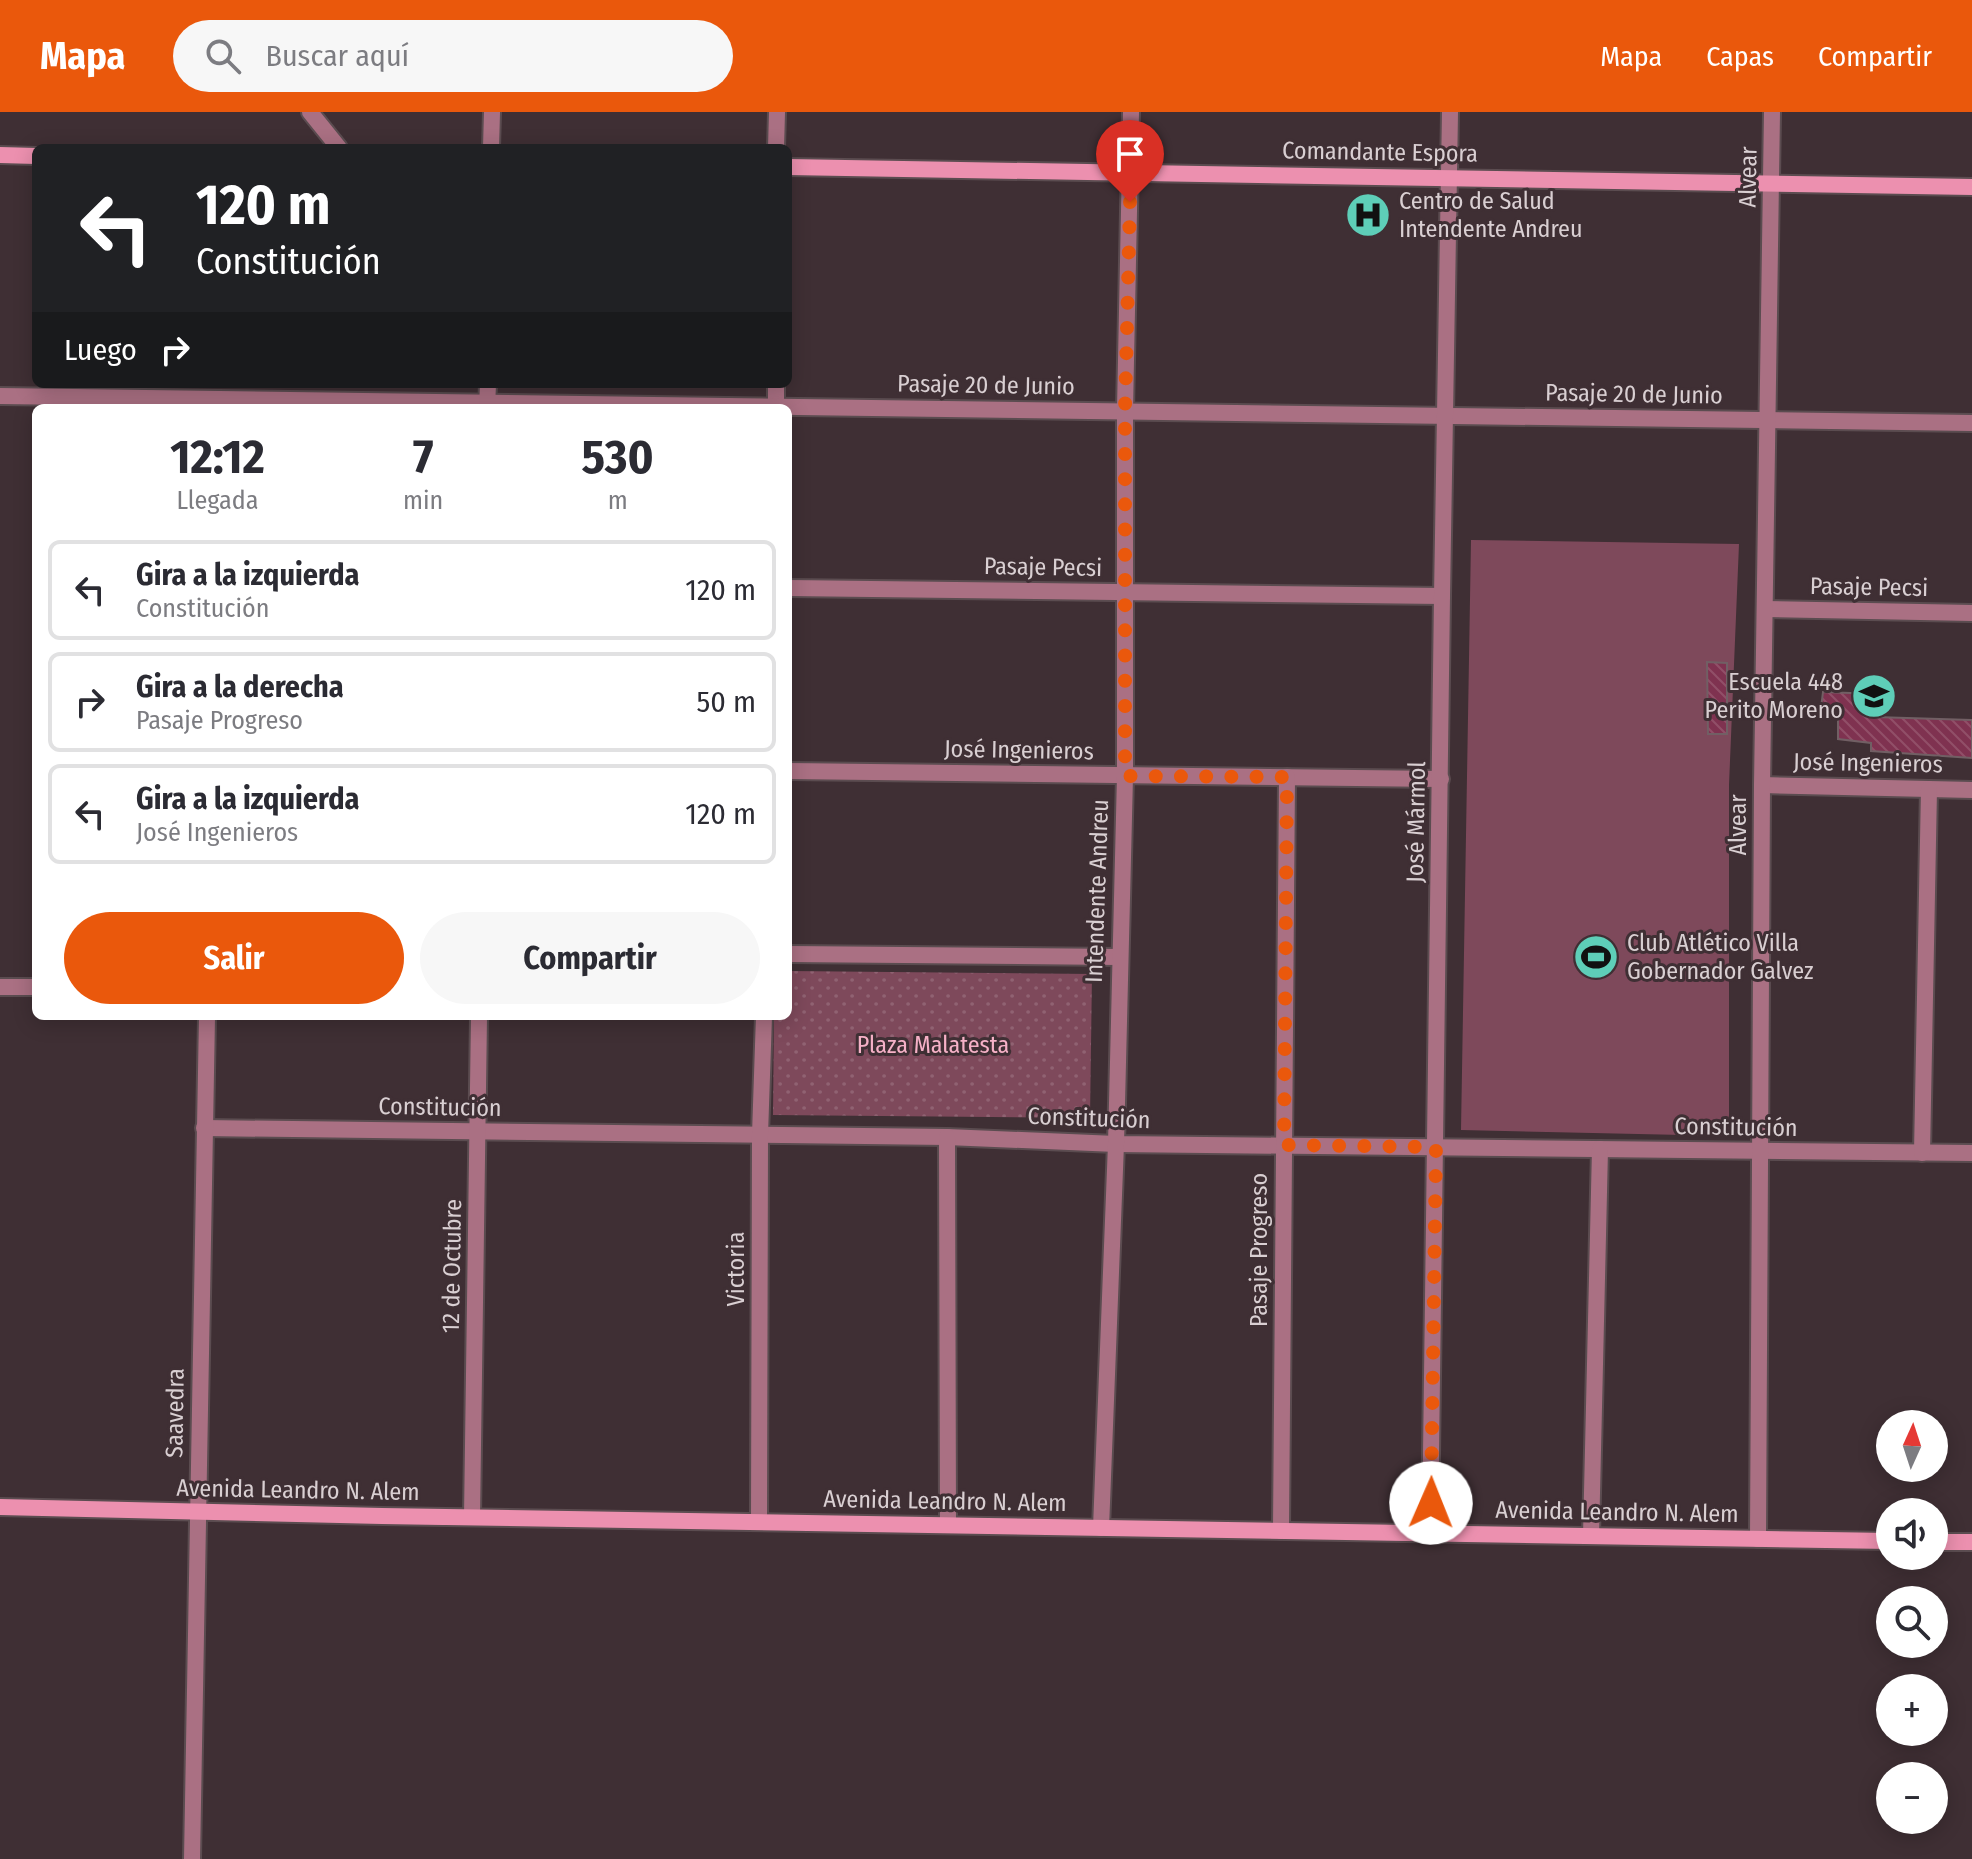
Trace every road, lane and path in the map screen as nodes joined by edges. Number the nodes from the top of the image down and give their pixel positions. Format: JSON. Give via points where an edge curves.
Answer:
{"nodes":[{"id":1,"x":310,"y":112,"type":"edge"},
{"id":2,"x":492,"y":112,"type":"edge"},
{"id":3,"x":777,"y":112,"type":"edge"},
{"id":4,"x":1131,"y":112,"type":"edge"},
{"id":5,"x":1450,"y":112,"type":"edge"},
{"id":6,"x":1772,"y":112,"type":"edge"},
{"id":7,"x":336,"y":144,"type":"edge"},
{"id":8,"x":491,"y":144,"type":"edge"},
{"id":9,"x":776,"y":144,"type":"edge"},
{"id":10,"x":0,"y":155,"type":"edge"},
{"id":11,"x":32,"y":156,"type":"edge"},
{"id":12,"x":792,"y":167,"type":"edge"},
{"id":13,"x":1130,"y":172,"type":"junction"},
{"id":14,"x":1449,"y":178,"type":"junction"},
{"id":15,"x":1772,"y":183,"type":"junction"},
{"id":16,"x":1972,"y":187,"type":"edge"},
{"id":17,"x":0,"y":396,"type":"edge"},
{"id":18,"x":215,"y":397,"type":"edge"},
{"id":19,"x":454,"y":404,"type":"edge"},
{"id":20,"x":792,"y":407,"type":"edge"},
{"id":21,"x":1125,"y":410,"type":"junction"},
{"id":22,"x":1446,"y":415,"type":"junction"},
{"id":23,"x":1767,"y":420,"type":"junction"},
{"id":24,"x":1972,"y":423,"type":"edge"},
{"id":25,"x":792,"y":588,"type":"edge"},
{"id":26,"x":1125,"y":592,"type":"junction"},
{"id":27,"x":1442,"y":596,"type":"junction"},
{"id":28,"x":1765,"y":609,"type":"junction"},
{"id":29,"x":1972,"y":613,"type":"edge"},
{"id":30,"x":792,"y":771,"type":"edge"},
{"id":31,"x":1125,"y":776,"type":"junction"},
{"id":32,"x":1287,"y":777,"type":"junction"},
{"id":33,"x":1441,"y":779,"type":"junction"},
{"id":34,"x":1762,"y":785,"type":"junction"},
{"id":35,"x":1929,"y":789,"type":"junction"},
{"id":36,"x":1972,"y":790,"type":"edge"},
{"id":37,"x":792,"y":954,"type":"edge"},
{"id":38,"x":1119,"y":957,"type":"junction"},
{"id":39,"x":0,"y":987,"type":"edge"},
{"id":40,"x":32,"y":987,"type":"edge"},
{"id":41,"x":207,"y":1020,"type":"edge"},
{"id":42,"x":479,"y":1020,"type":"edge"},
{"id":43,"x":764,"y":1020,"type":"edge"},
{"id":44,"x":204,"y":1128,"type":"junction"},
{"id":45,"x":477,"y":1131,"type":"junction"},
{"id":46,"x":760,"y":1135,"type":"junction"},
{"id":47,"x":947,"y":1137,"type":"junction"},
{"id":48,"x":1116,"y":1144,"type":"junction"},
{"id":49,"x":1284,"y":1145,"type":"junction"},
{"id":50,"x":1436,"y":1147,"type":"junction"},
{"id":51,"x":1600,"y":1149,"type":"junction"},
{"id":52,"x":1760,"y":1151,"type":"junction"},
{"id":53,"x":1922,"y":1153,"type":"junction"},
{"id":54,"x":1972,"y":1153,"type":"edge"},
{"id":55,"x":0,"y":1507,"type":"edge"},
{"id":56,"x":198,"y":1512,"type":"junction"},
{"id":57,"x":472,"y":1517,"type":"junction"},
{"id":58,"x":759,"y":1522,"type":"junction"},
{"id":59,"x":948,"y":1525,"type":"junction"},
{"id":60,"x":1101,"y":1528,"type":"junction"},
{"id":61,"x":1281,"y":1531,"type":"junction"},
{"id":62,"x":1430,"y":1533,"type":"junction"},
{"id":63,"x":1591,"y":1536,"type":"junction"},
{"id":64,"x":1758,"y":1539,"type":"junction"},
{"id":65,"x":1876,"y":1541,"type":"edge"},
{"id":66,"x":1948,"y":1542,"type":"edge"},
{"id":67,"x":1972,"y":1542,"type":"edge"},
{"id":68,"x":192,"y":1859,"type":"edge"}],
"edges":[{"from":1,"to":7,"type":"street"},
{"from":2,"to":8,"type":"street"},
{"from":3,"to":9,"type":"street"},
{"from":4,"to":13,"type":"street","name":"Intendente Andreu"},
{"from":5,"to":14,"type":"street","name":"José Mármol"},
{"from":6,"to":15,"type":"street","name":"Alvear"},
{"from":10,"to":11,"type":"street"},
{"from":12,"to":13,"type":"street","name":"Comandante Espora"},
{"from":13,"to":14,"type":"street","name":"Comandante Espora"},
{"from":13,"to":21,"type":"street","name":"Intendente Andreu"},
{"from":14,"to":15,"type":"street","name":"Comandante Espora"},
{"from":14,"to":22,"type":"street","name":"José Mármol"},
{"from":15,"to":16,"type":"street","name":"Comandante Espora"},
{"from":15,"to":23,"type":"street","name":"Alvear"},
{"from":17,"to":18,"type":"street","name":"Pasaje 20 de Junio"},
{"from":18,"to":19,"type":"street","name":"Pasaje 20 de Junio"},
{"from":20,"to":21,"type":"street","name":"Pasaje 20 de Junio"},
{"from":21,"to":22,"type":"street","name":"Pasaje 20 de Junio"},
{"from":21,"to":26,"type":"street","name":"Intendente Andreu"},
{"from":22,"to":23,"type":"street","name":"Pasaje 20 de Junio"},
{"from":22,"to":27,"type":"street","name":"José Mármol"},
{"from":23,"to":24,"type":"street","name":"Pasaje 20 de Junio"},
{"from":23,"to":28,"type":"street","name":"Alvear"},
{"from":25,"to":26,"type":"street","name":"Pasaje Pecsi"},
{"from":26,"to":27,"type":"street","name":"Pasaje Pecsi"},
{"from":26,"to":31,"type":"street","name":"Intendente Andreu"},
{"from":27,"to":33,"type":"street","name":"José Mármol"},
{"from":28,"to":29,"type":"street","name":"Pasaje Pecsi"},
{"from":28,"to":34,"type":"street","name":"Alvear"},
{"from":30,"to":31,"type":"street","name":"José Ingenieros"},
{"from":31,"to":32,"type":"street","name":"José Ingenieros"},
{"from":31,"to":38,"type":"street","name":"Intendente Andreu"},
{"from":32,"to":33,"type":"street","name":"José Ingenieros"},
{"from":32,"to":49,"type":"street","name":"Pasaje Progreso"},
{"from":33,"to":50,"type":"street","name":"José Mármol"},
{"from":34,"to":35,"type":"street","name":"José Ingenieros"},
{"from":34,"to":52,"type":"street","name":"Alvear"},
{"from":35,"to":36,"type":"street","name":"José Ingenieros"},
{"from":35,"to":53,"type":"street"},
{"from":37,"to":38,"type":"street"},
{"from":38,"to":48,"type":"street","name":"Intendente Andreu"},
{"from":39,"to":40,"type":"street"},
{"from":41,"to":44,"type":"street","name":"Saavedra"},
{"from":42,"to":45,"type":"street","name":"12 de Octubre"},
{"from":43,"to":46,"type":"street","name":"Victoria"},
{"from":44,"to":45,"type":"street","name":"Constitución"},
{"from":44,"to":56,"type":"street","name":"Saavedra"},
{"from":45,"to":46,"type":"street","name":"Constitución"},
{"from":45,"to":57,"type":"street","name":"12 de Octubre"},
{"from":46,"to":47,"type":"street","name":"Constitución"},
{"from":46,"to":58,"type":"street","name":"Victoria"},
{"from":47,"to":48,"type":"street","name":"Constitución"},
{"from":47,"to":59,"type":"street"},
{"from":48,"to":49,"type":"street","name":"Constitución"},
{"from":48,"to":60,"type":"street","name":"Intendente Andreu"},
{"from":49,"to":50,"type":"street","name":"Constitución"},
{"from":49,"to":61,"type":"street","name":"Pasaje Progreso"},
{"from":50,"to":51,"type":"street","name":"Constitución"},
{"from":50,"to":62,"type":"street","name":"José Mármol"},
{"from":51,"to":52,"type":"street","name":"Constitución"},
{"from":51,"to":63,"type":"street"},
{"from":52,"to":53,"type":"street","name":"Constitución"},
{"from":52,"to":64,"type":"street","name":"Alvear"},
{"from":53,"to":54,"type":"street","name":"Constitución"},
{"from":55,"to":56,"type":"street","name":"Avenida Leandro N. Alem"},
{"from":56,"to":57,"type":"street","name":"Avenida Leandro N. Alem"},
{"from":56,"to":68,"type":"street","name":"Saavedra"},
{"from":57,"to":58,"type":"street","name":"Avenida Leandro N. Alem"},
{"from":58,"to":59,"type":"street","name":"Avenida Leandro N. Alem"},
{"from":59,"to":60,"type":"street","name":"Avenida Leandro N. Alem"},
{"from":60,"to":61,"type":"street","name":"Avenida Leandro N. Alem"},
{"from":61,"to":62,"type":"street","name":"Avenida Leandro N. Alem"},
{"from":62,"to":63,"type":"street","name":"Avenida Leandro N. Alem"},
{"from":63,"to":64,"type":"street","name":"Avenida Leandro N. Alem"},
{"from":64,"to":65,"type":"street","name":"Avenida Leandro N. Alem"},
{"from":66,"to":67,"type":"street"}]}
